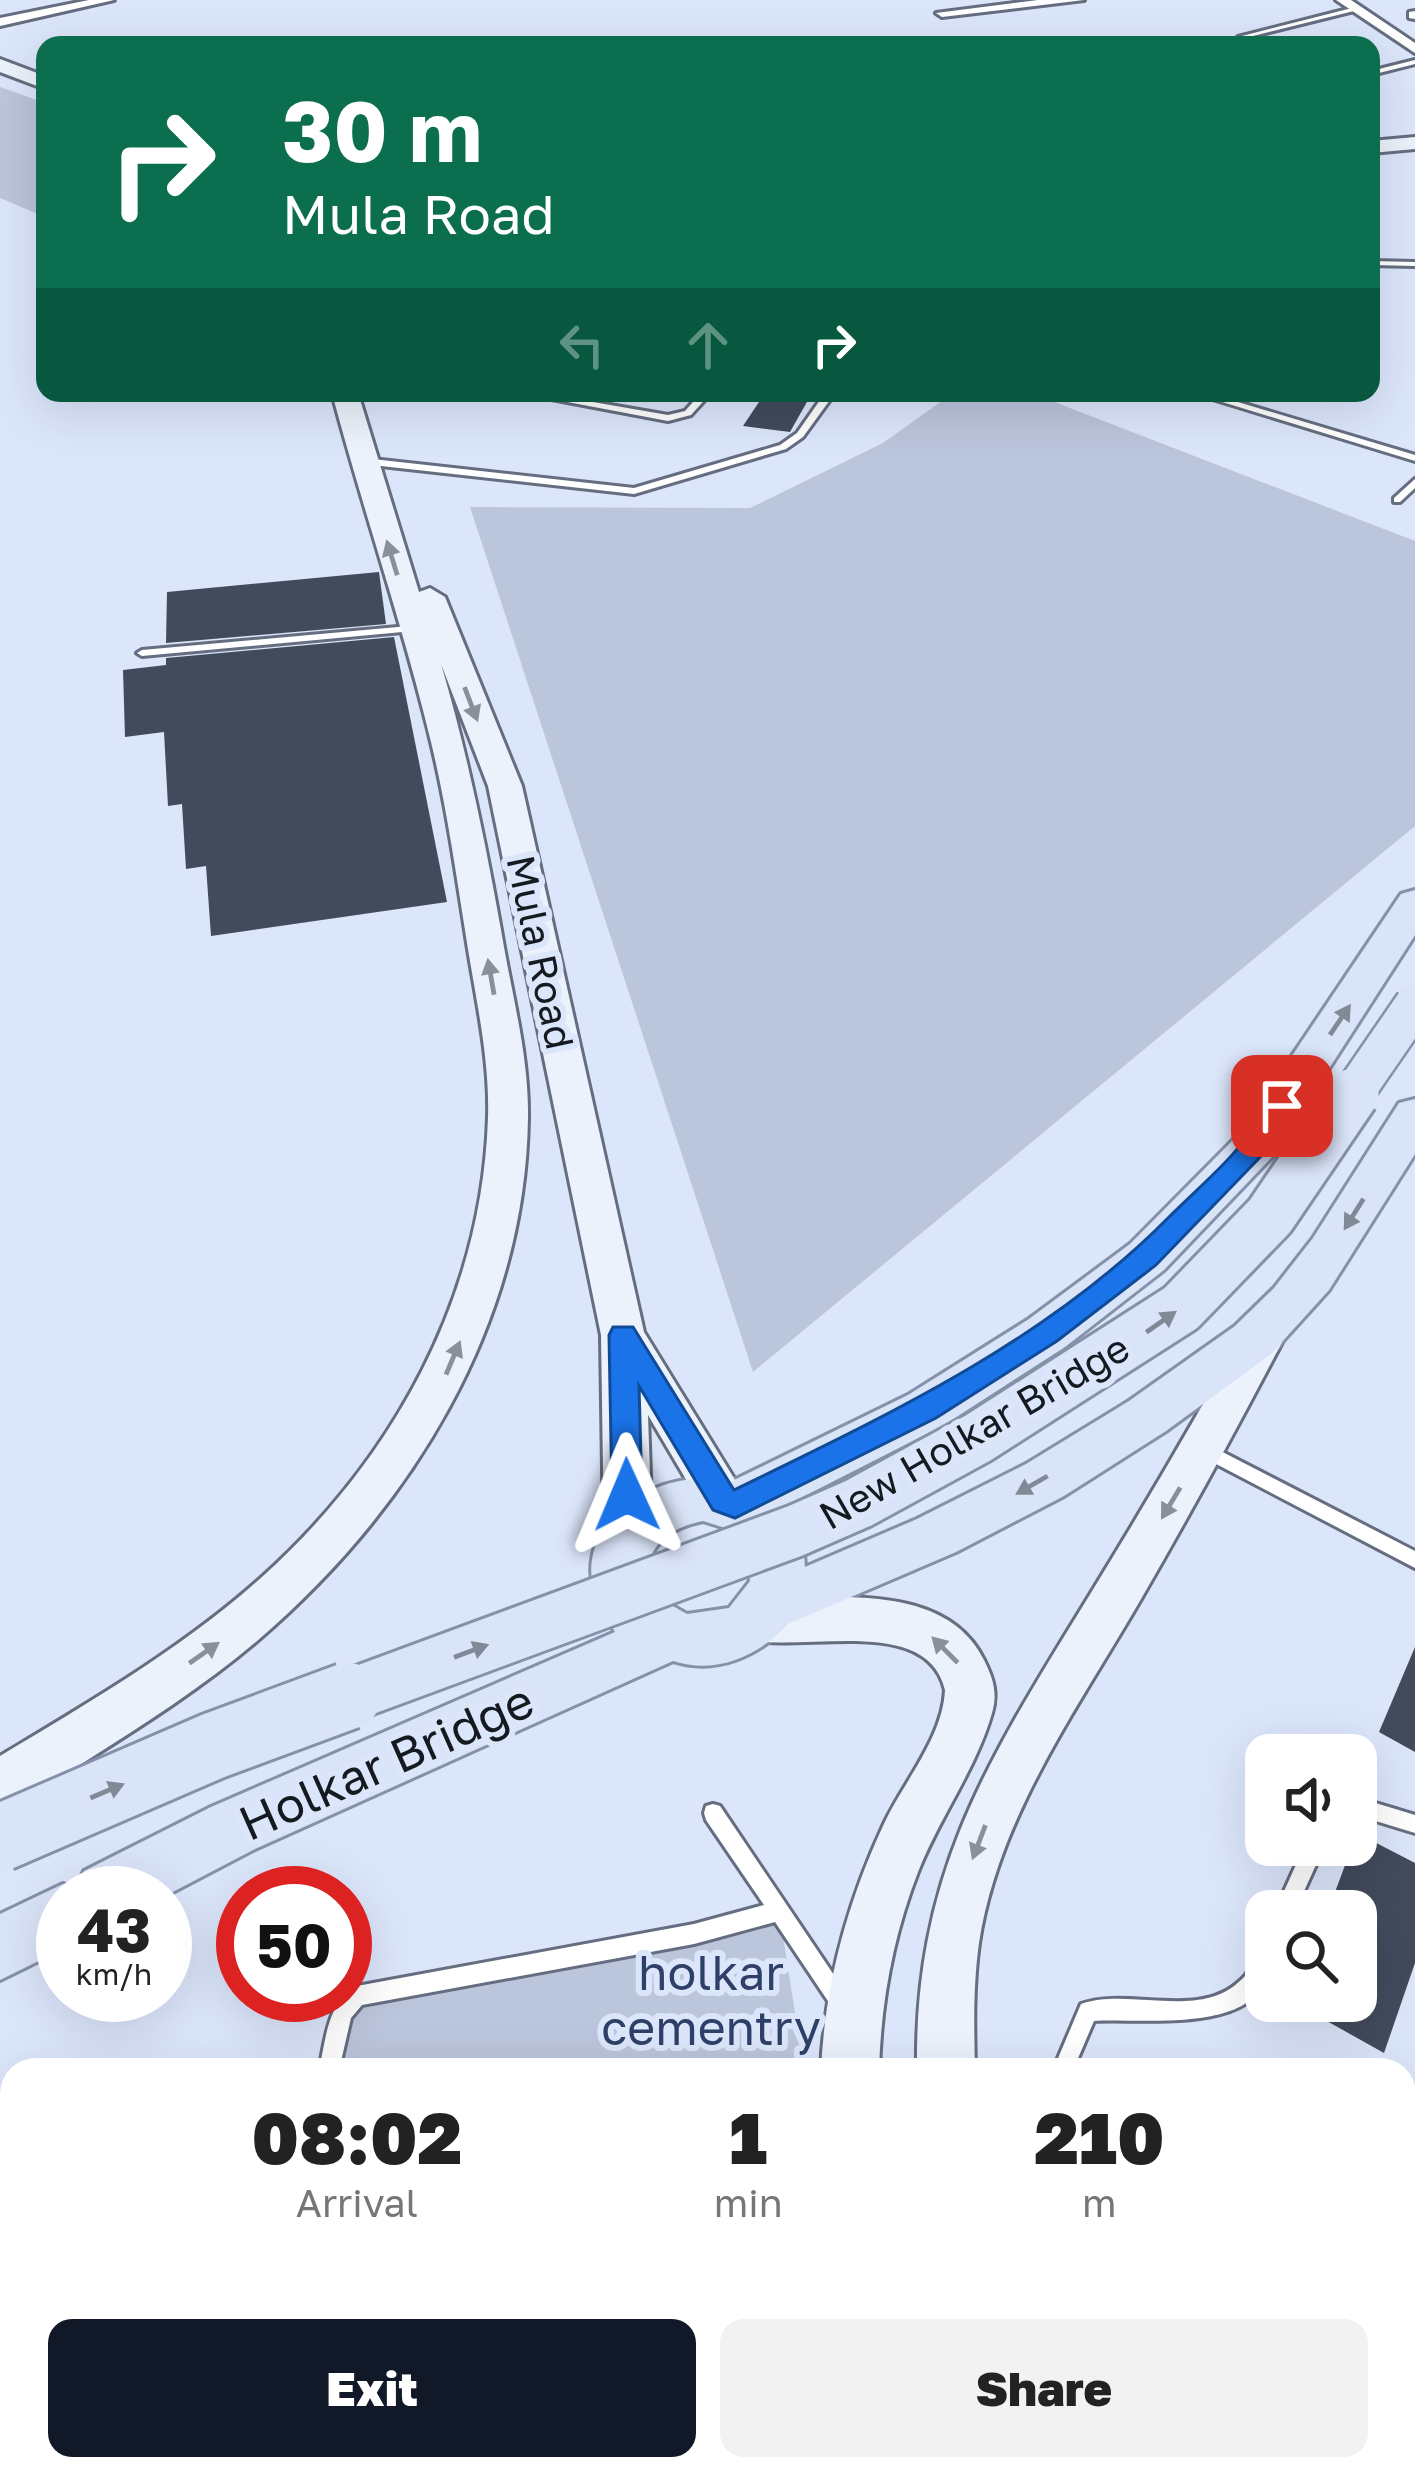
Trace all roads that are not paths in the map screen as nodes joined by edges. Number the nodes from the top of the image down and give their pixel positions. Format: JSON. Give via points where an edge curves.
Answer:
{"nodes":[{"id":1,"x":108,"y":0,"type":"edge"},
{"id":2,"x":1078,"y":0,"type":"edge"},
{"id":3,"x":1342,"y":0,"type":"edge"},
{"id":4,"x":1356,"y":9,"type":"junction"},
{"id":5,"x":942,"y":14,"type":"dead end"},
{"id":6,"x":11,"y":18,"type":"edge"},
{"id":7,"x":1245,"y":36,"type":"edge"},
{"id":8,"x":1415,"y":49,"type":"edge"},
{"id":9,"x":1380,"y":62,"type":"edge"},
{"id":10,"x":1415,"y":62,"type":"edge"},
{"id":11,"x":1396,"y":64,"type":"junction"},
{"id":12,"x":0,"y":65,"type":"edge"},
{"id":13,"x":1380,"y":70,"type":"edge"},
{"id":14,"x":36,"y":79,"type":"edge"},
{"id":15,"x":1415,"y":143,"type":"edge"},
{"id":16,"x":1380,"y":146,"type":"edge"},
{"id":17,"x":1380,"y":263,"type":"edge"},
{"id":18,"x":1415,"y":264,"type":"edge"},
{"id":19,"x":349,"y":402,"type":"edge"},
{"id":20,"x":371,"y":402,"type":"edge"},
{"id":21,"x":576,"y":402,"type":"edge"},
{"id":22,"x":698,"y":402,"type":"edge"},
{"id":23,"x":824,"y":402,"type":"edge"},
{"id":24,"x":1228,"y":402,"type":"edge"},
{"id":25,"x":1415,"y":458,"type":"edge"},
{"id":26,"x":375,"y":462,"type":"junction"},
{"id":27,"x":1415,"y":482,"type":"edge"},
{"id":28,"x":1397,"y":500,"type":"dead end"},
{"id":29,"x":427,"y":627,"type":"junction"},
{"id":30,"x":142,"y":653,"type":"dead end"},
{"id":31,"x":488,"y":747,"type":"junction"},
{"id":32,"x":448,"y":752,"type":"junction"},
{"id":33,"x":1415,"y":903,"type":"edge"},
{"id":34,"x":1415,"y":1004,"type":"edge"},
{"id":35,"x":1415,"y":1114,"type":"edge"},
{"id":36,"x":1268,"y":1328,"type":"junction"},
{"id":37,"x":623,"y":1335,"type":"junction"},
{"id":38,"x":1204,"y":1449,"type":"junction"},
{"id":39,"x":730,"y":1503,"type":"junction"},
{"id":40,"x":628,"y":1535,"type":"junction"},
{"id":41,"x":1415,"y":1560,"type":"edge"},
{"id":42,"x":762,"y":1614,"type":"junction"},
{"id":43,"x":669,"y":1636,"type":"junction"},
{"id":44,"x":0,"y":1785,"type":"edge"},
{"id":45,"x":1377,"y":1812,"type":"edge"},
{"id":46,"x":713,"y":1813,"type":"dead end"},
{"id":47,"x":1415,"y":1823,"type":"edge"},
{"id":48,"x":0,"y":1838,"type":"edge"},
{"id":49,"x":159,"y":1866,"type":"edge"},
{"id":50,"x":779,"y":1911,"type":"junction"},
{"id":51,"x":1245,"y":1990,"type":"edge"},
{"id":52,"x":851,"y":2045,"type":"edge"},
{"id":53,"x":332,"y":2058,"type":"edge"},
{"id":54,"x":946,"y":2058,"type":"edge"},
{"id":55,"x":1068,"y":2058,"type":"edge"}],
"edges":[{"from":1,"to":6,"type":"street"},
{"from":2,"to":5,"type":"street"},
{"from":3,"to":4,"type":"street"},
{"from":4,"to":7,"type":"lane"},
{"from":4,"to":8,"type":"street"},
{"from":9,"to":11,"type":"lane"},
{"from":10,"to":11,"type":"lane"},
{"from":11,"to":13,"type":"lane"},
{"from":12,"to":14,"type":"main road"},
{"from":15,"to":16,"type":"main road"},
{"from":17,"to":18,"type":"lane"},
{"from":19,"to":26,"type":"main road","name":"Mula Road"},
{"from":20,"to":26,"type":"main road","name":"Mula Road"},
{"from":21,"to":22,"type":"lane","via":[[668,418]]},
{"from":23,"to":26,"type":"lane","via":[[783,447],[634,491]]},
{"from":24,"to":25,"type":"lane"},
{"from":26,"to":29,"type":"main road","name":"Mula Road"},
{"from":27,"to":28,"type":"lane"},
{"from":29,"to":30,"type":"lane"},
{"from":29,"to":31,"type":"main road","name":"Mula Road","one_way":true},
{"from":29,"to":32,"type":"main road","name":"Mula Road"},
{"from":31,"to":32,"type":"main road"},
{"from":31,"to":37,"type":"main road","name":"Mula Road","via":[[505,786]]},
{"from":44,"to":32,"type":"main road","name":"Mula Road","one_way":true,"via":[[223,1640],[300,1570],[428,1413],[458,1348],[506,1168],[504,1048]]},
{"from":39,"to":33,"type":"main road","one_way":true,"via":[[926,1410],[1147,1257],[1256,1145]]},
{"from":48,"to":34,"type":"main road","name":"New Holkar Bridge","one_way":true,"bridge":true,"via":[[213,1746],[795,1531],[978,1438],[1135,1341],[1221,1272],[1270,1216]]},
{"from":35,"to":36,"type":"main road","one_way":true,"via":[[1333,1248]]},
{"from":36,"to":38,"type":"main road"},
{"from":36,"to":42,"type":"main road","one_way":true,"via":[[1149,1417],[1018,1493]]},
{"from":37,"to":39,"type":"main road","name":"Mula Road"},
{"from":37,"to":40,"type":"main road"},
{"from":38,"to":41,"type":"lane"},
{"from":38,"to":54,"type":"main road","one_way":true,"via":[[981,1834],[944,1972]]},
{"from":39,"to":40,"type":"main road","via":[[680,1499]]},
{"from":39,"to":42,"type":"main road","via":[[768,1530],[777,1548],[778,1587]]},
{"from":40,"to":43,"type":"main road","via":[[620,1554],[623,1594]]},
{"from":42,"to":43,"type":"main road","via":[[714,1640]]},
{"from":52,"to":42,"type":"main road","one_way":true,"via":[[865,1939],[960,1725],[970,1696],[965,1670],[934,1636],[890,1622]]},
{"from":43,"to":49,"type":"main road","name":"Holkar Bridge"},
{"from":45,"to":47,"type":"lane"},
{"from":46,"to":50,"type":"lane"},
{"from":50,"to":52,"type":"lane"},
{"from":50,"to":53,"type":"lane","via":[[357,1996],[342,2013]]},
{"from":51,"to":55,"type":"lane","via":[[1212,2010],[1088,2011]]}]}
